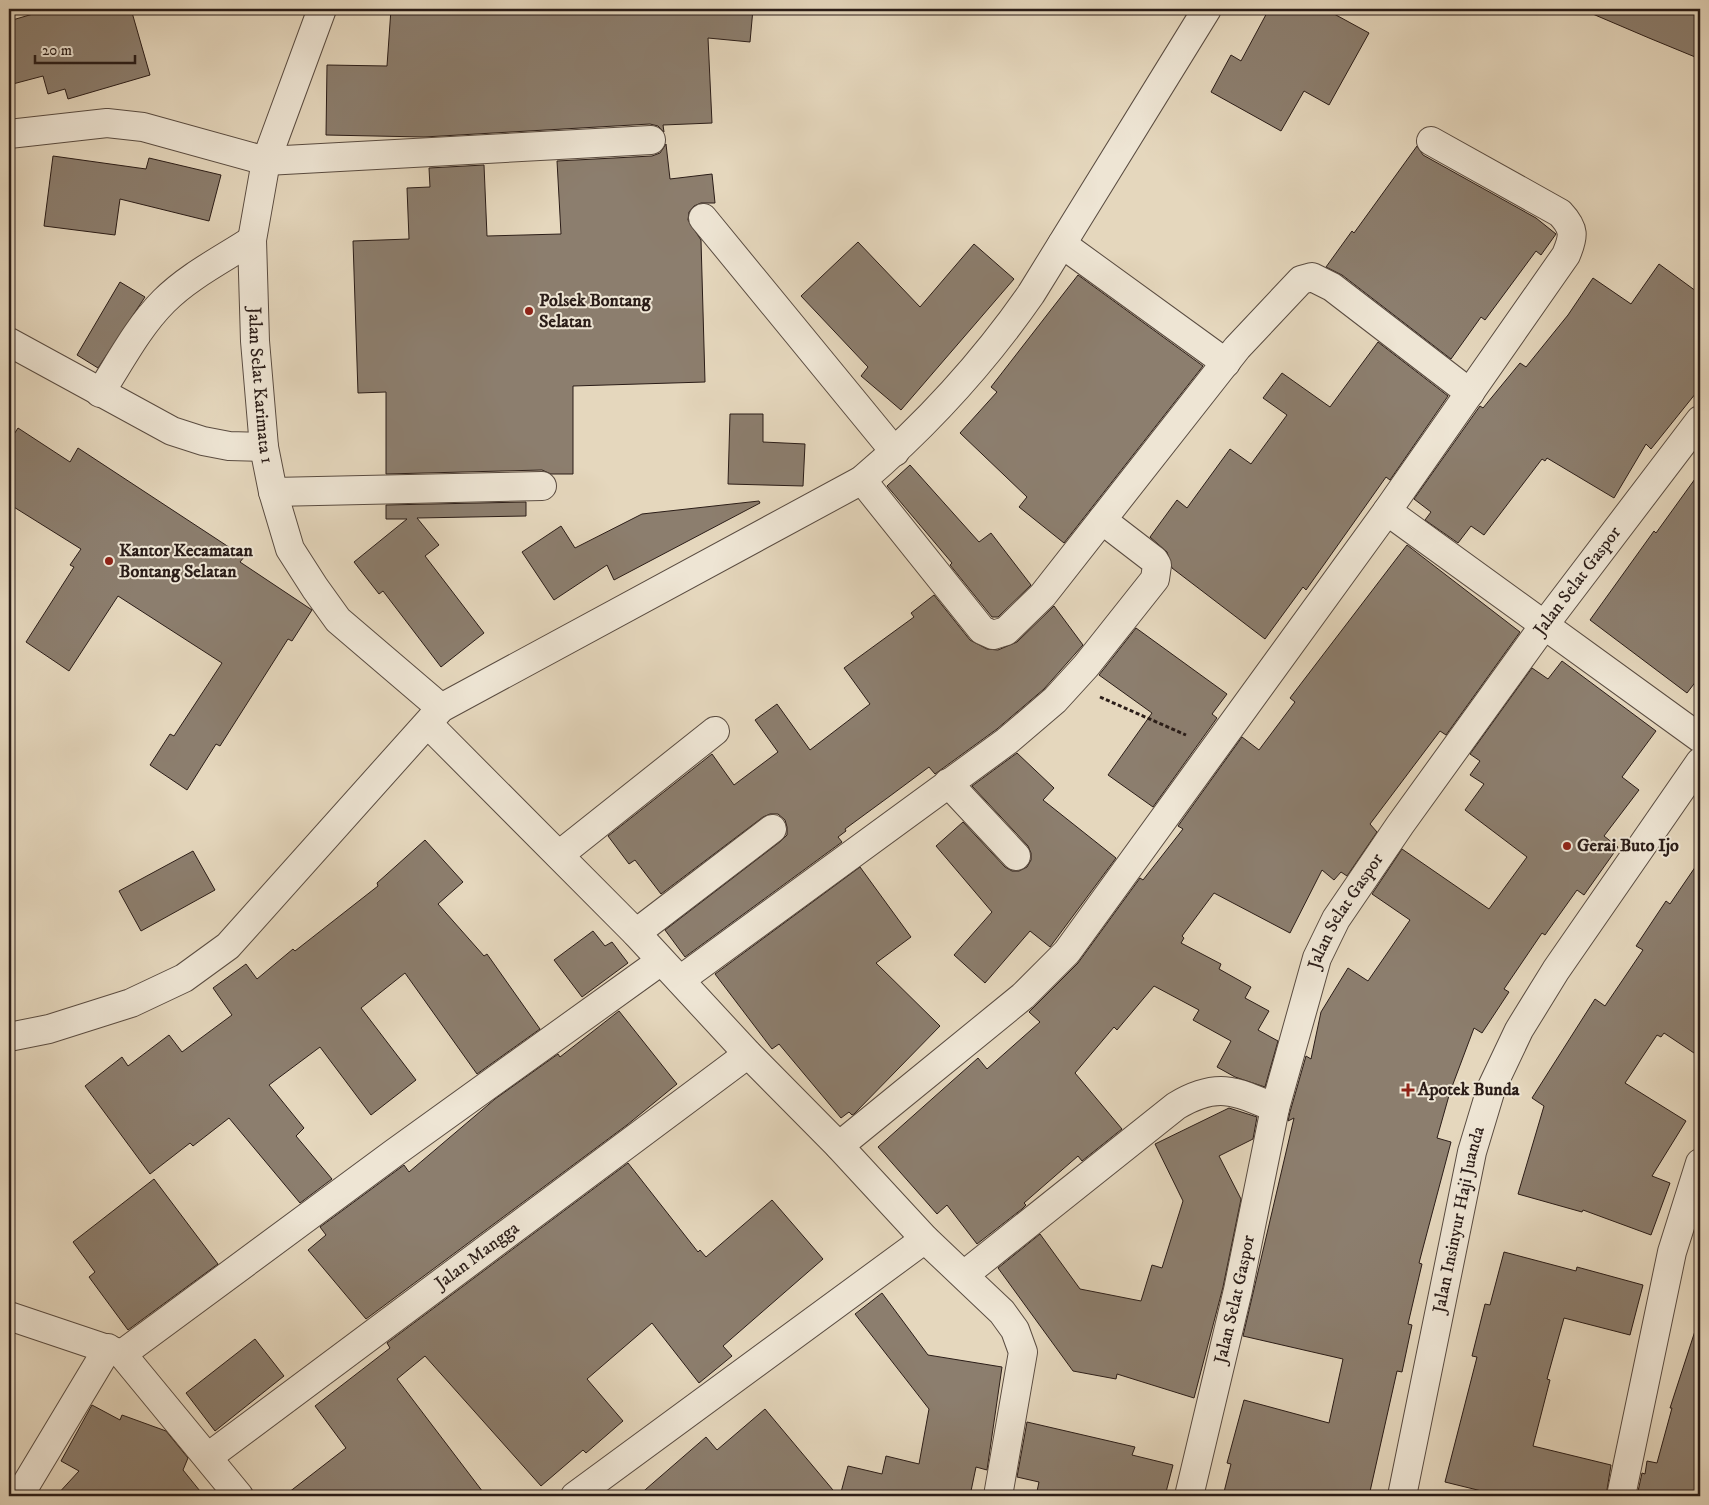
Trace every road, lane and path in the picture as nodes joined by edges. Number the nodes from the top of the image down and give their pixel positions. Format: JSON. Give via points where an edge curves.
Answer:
{"nodes":[{"id":1,"x":322,"y":9,"type":"edge"},
{"id":2,"x":1202,"y":10,"type":"edge"},
{"id":3,"x":9,"y":134,"type":"edge"},
{"id":4,"x":651,"y":140,"type":"dead end"},
{"id":5,"x":1431,"y":141,"type":"dead end"},
{"id":6,"x":266,"y":161,"type":"junction"},
{"id":7,"x":702,"y":218,"type":"dead end"},
{"id":8,"x":252,"y":240,"type":"junction"},
{"id":9,"x":1062,"y":244,"type":"junction"},
{"id":10,"x":9,"y":342,"type":"edge"},
{"id":11,"x":1226,"y":363,"type":"junction"},
{"id":12,"x":100,"y":393,"type":"junction"},
{"id":13,"x":1470,"y":393,"type":"junction"},
{"id":14,"x":1700,"y":420,"type":"edge"},
{"id":15,"x":264,"y":447,"type":"junction"},
{"id":16,"x":895,"y":452,"type":"junction"},
{"id":17,"x":862,"y":480,"type":"junction"},
{"id":18,"x":542,"y":486,"type":"dead end"},
{"id":19,"x":273,"y":492,"type":"junction"},
{"id":20,"x":1387,"y":511,"type":"junction"},
{"id":21,"x":1102,"y":520,"type":"junction"},
{"id":22,"x":1545,"y":624,"type":"junction"},
{"id":23,"x":1070,"y":683,"type":"junction"},
{"id":24,"x":435,"y":716,"type":"junction"},
{"id":25,"x":715,"y":731,"type":"dead end"},
{"id":26,"x":1700,"y":738,"type":"edge"},
{"id":27,"x":1218,"y":745,"type":"junction"},
{"id":28,"x":1700,"y":762,"type":"edge"},
{"id":29,"x":948,"y":783,"type":"junction"},
{"id":30,"x":772,"y":829,"type":"dead end"},
{"id":31,"x":559,"y":856,"type":"junction"},
{"id":32,"x":1016,"y":856,"type":"dead end"},
{"id":33,"x":636,"y":933,"type":"junction"},
{"id":34,"x":662,"y":960,"type":"junction"},
{"id":35,"x":680,"y":980,"type":"junction"},
{"id":36,"x":9,"y":1037,"type":"edge"},
{"id":37,"x":748,"y":1054,"type":"junction"},
{"id":38,"x":1274,"y":1108,"type":"junction"},
{"id":39,"x":839,"y":1146,"type":"junction"},
{"id":40,"x":1700,"y":1163,"type":"edge"},
{"id":41,"x":925,"y":1239,"type":"junction"},
{"id":42,"x":964,"y":1275,"type":"junction"},
{"id":43,"x":9,"y":1316,"type":"edge"},
{"id":44,"x":115,"y":1351,"type":"junction"},
{"id":45,"x":208,"y":1457,"type":"junction"},
{"id":46,"x":1407,"y":1495,"type":"edge"},
{"id":47,"x":18,"y":1496,"type":"edge"},
{"id":48,"x":239,"y":1496,"type":"edge"},
{"id":49,"x":575,"y":1496,"type":"edge"},
{"id":50,"x":998,"y":1496,"type":"edge"},
{"id":51,"x":1189,"y":1496,"type":"edge"},
{"id":52,"x":1621,"y":1496,"type":"edge"}],
"edges":[{"from":1,"to":6,"type":"street","name":"Jalan Selat Karimata 1"},
{"from":2,"to":9,"type":"street"},
{"from":3,"to":6,"type":"street","via":[[107,123],[143,127]]},
{"from":4,"to":6,"type":"street"},
{"from":5,"to":13,"type":"street","via":[[1560,213],[1570,223],[1573,238],[1552,277]]},
{"from":6,"to":8,"type":"street","name":"Jalan Selat Karimata 1"},
{"from":7,"to":16,"type":"street"},
{"from":8,"to":12,"type":"street","via":[[164,301]]},
{"from":8,"to":15,"type":"street","name":"Jalan Selat Karimata 1","via":[[255,341]]},
{"from":9,"to":11,"type":"street"},
{"from":9,"to":16,"type":"street","via":[[1003,334]]},
{"from":10,"to":12,"type":"street"},
{"from":11,"to":13,"type":"street","via":[[1301,280],[1312,277],[1332,287]]},
{"from":11,"to":21,"type":"street"},
{"from":12,"to":15,"type":"street","via":[[172,431],[229,446]]},
{"from":13,"to":20,"type":"street"},
{"from":14,"to":22,"type":"street","name":"Jalan Selat Gaspor"},
{"from":15,"to":19,"type":"street","name":"Jalan Selat Karimata 1"},
{"from":16,"to":17,"type":"street"},
{"from":17,"to":21,"type":"street","via":[[982,630],[993,635],[1006,631],[1043,595]]},
{"from":17,"to":24,"type":"street"},
{"from":18,"to":19,"type":"street"},
{"from":19,"to":24,"type":"street","name":"Jalan Selat Karimata 1","via":[[290,549],[338,620]]},
{"from":20,"to":22,"type":"street"},
{"from":20,"to":27,"type":"street"},
{"from":21,"to":23,"type":"street","via":[[1154,560],[1158,571],[1155,579]]},
{"from":22,"to":26,"type":"street"},
{"from":22,"to":38,"type":"street","name":"Jalan Selat Gaspor","via":[[1336,919],[1317,958]]},
{"from":23,"to":27,"type":"path","via":[[1186,736]]},
{"from":23,"to":29,"type":"street","via":[[1007,741]]},
{"from":24,"to":31,"type":"street","name":"Jalan Selat Karimata 1"},
{"from":24,"to":36,"type":"street","via":[[228,946],[184,978],[131,1003],[49,1029]]},
{"from":25,"to":31,"type":"street"},
{"from":27,"to":39,"type":"street","via":[[1101,908],[1048,973]]},
{"from":28,"to":46,"type":"street","name":"Jalan Insinyur Haji Juanda","via":[[1556,970],[1519,1030],[1491,1089],[1472,1152]]},
{"from":29,"to":32,"type":"street"},
{"from":29,"to":35,"type":"street"},
{"from":30,"to":33,"type":"street"},
{"from":31,"to":33,"type":"street","name":"Jalan Selat Karimata 1"},
{"from":33,"to":34,"type":"street","name":"Jalan Selat Karimata 1"},
{"from":34,"to":35,"type":"street","name":"Jalan Selat Karimata 1"},
{"from":34,"to":44,"type":"street"},
{"from":35,"to":37,"type":"street","name":"Jalan Selat Karimata 1"},
{"from":37,"to":39,"type":"street","name":"Jalan Selat Karimata 1"},
{"from":37,"to":45,"type":"street","name":"Jalan Mangga"},
{"from":38,"to":42,"type":"street","via":[[1242,1094],[1226,1091],[1212,1090],[1194,1096],[1176,1106]]},
{"from":38,"to":51,"type":"street","name":"Jalan Selat Gaspor","via":[[1238,1290]]},
{"from":39,"to":41,"type":"street","name":"Jalan Selat Karimata 1"},
{"from":40,"to":52,"type":"street","via":[[1672,1252]]},
{"from":41,"to":42,"type":"street","name":"Jalan Selat Karimata 1"},
{"from":41,"to":49,"type":"street"},
{"from":42,"to":50,"type":"street","name":"Jalan Selat Karimata 1","via":[[1002,1312],[1015,1330],[1023,1352]]},
{"from":43,"to":44,"type":"street"},
{"from":44,"to":45,"type":"street"},
{"from":44,"to":47,"type":"street"},
{"from":45,"to":48,"type":"street"}]}
